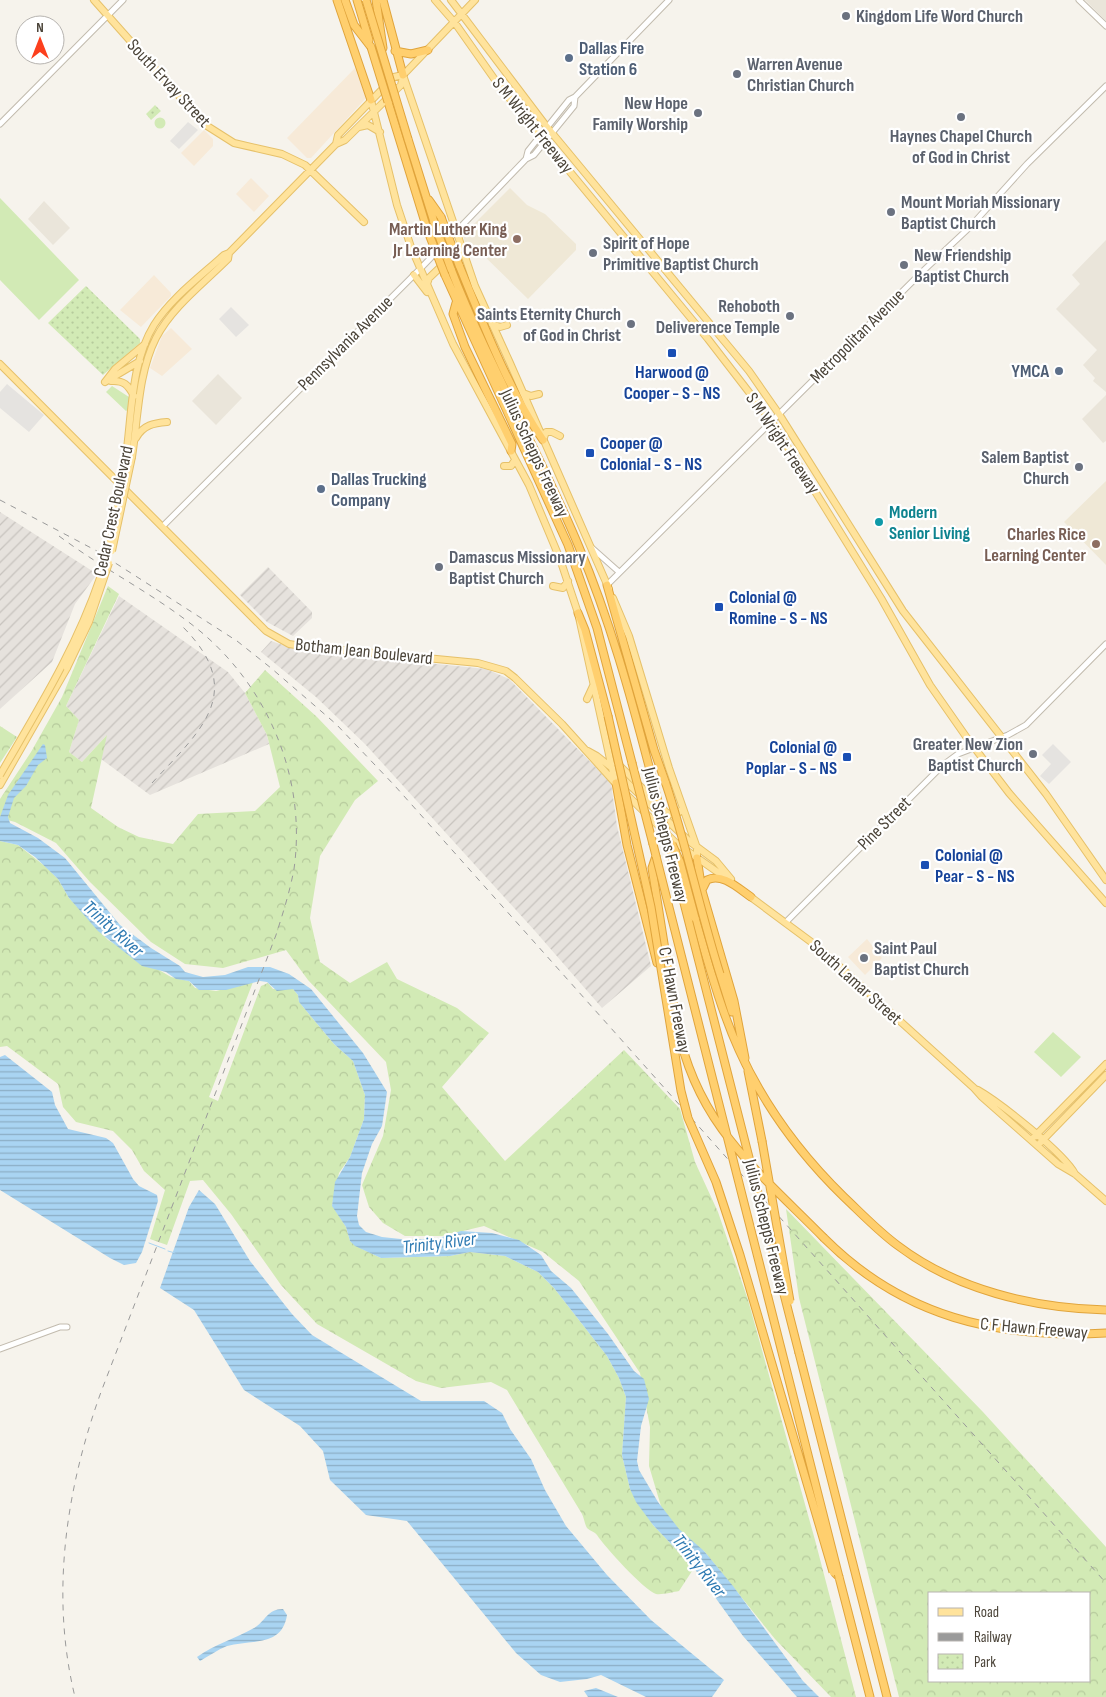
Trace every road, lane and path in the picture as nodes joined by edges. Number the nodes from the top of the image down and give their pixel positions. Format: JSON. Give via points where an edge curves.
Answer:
{"nodes":[{"id":1,"x":94,"y":0,"type":"edge"},
{"id":2,"x":123,"y":0,"type":"edge"},
{"id":3,"x":336,"y":0,"type":"edge"},
{"id":4,"x":345,"y":0,"type":"edge"},
{"id":5,"x":357,"y":0,"type":"edge"},
{"id":6,"x":366,"y":0,"type":"edge"},
{"id":7,"x":376,"y":0,"type":"edge"},
{"id":8,"x":383,"y":0,"type":"edge"},
{"id":9,"x":435,"y":0,"type":"edge"},
{"id":10,"x":451,"y":0,"type":"edge"},
{"id":11,"x":475,"y":0,"type":"edge"},
{"id":12,"x":670,"y":0,"type":"edge"},
{"id":13,"x":1079,"y":0,"type":"edge"},
{"id":14,"x":462,"y":15,"type":"junction"},
{"id":15,"x":108,"y":16,"type":"junction"},
{"id":16,"x":455,"y":23,"type":"junction"},
{"id":17,"x":1106,"y":26,"type":"edge"},
{"id":18,"x":371,"y":47,"type":"junction"},
{"id":19,"x":428,"y":50,"type":"junction"},
{"id":20,"x":395,"y":51,"type":"junction"},
{"id":21,"x":384,"y":61,"type":"junction"},
{"id":22,"x":403,"y":75,"type":"junction"},
{"id":23,"x":1106,"y":86,"type":"edge"},
{"id":24,"x":575,"y":97,"type":"junction"},
{"id":25,"x":371,"y":100,"type":"junction"},
{"id":26,"x":374,"y":110,"type":"junction"},
{"id":27,"x":0,"y":124,"type":"edge"},
{"id":28,"x":359,"y":127,"type":"junction"},
{"id":29,"x":547,"y":127,"type":"junction"},
{"id":30,"x":380,"y":132,"type":"junction"},
{"id":31,"x":553,"y":134,"type":"junction"},
{"id":32,"x":541,"y":135,"type":"junction"},
{"id":33,"x":546,"y":142,"type":"junction"},
{"id":34,"x":336,"y":144,"type":"junction"},
{"id":35,"x":526,"y":159,"type":"junction"},
{"id":36,"x":310,"y":169,"type":"junction"},
{"id":37,"x":425,"y":194,"type":"junction"},
{"id":38,"x":364,"y":222,"type":"dead end"},
{"id":39,"x":457,"y":232,"type":"junction"},
{"id":40,"x":228,"y":254,"type":"junction"},
{"id":41,"x":466,"y":260,"type":"junction"},
{"id":42,"x":420,"y":269,"type":"junction"},
{"id":43,"x":414,"y":274,"type":"junction"},
{"id":44,"x":427,"y":284,"type":"junction"},
{"id":45,"x":434,"y":302,"type":"junction"},
{"id":46,"x":456,"y":303,"type":"junction"},
{"id":47,"x":492,"y":324,"type":"junction"},
{"id":48,"x":507,"y":325,"type":"dead end"},
{"id":49,"x":145,"y":344,"type":"junction"},
{"id":50,"x":149,"y":357,"type":"junction"},
{"id":51,"x":140,"y":361,"type":"junction"},
{"id":52,"x":123,"y":362,"type":"junction"},
{"id":53,"x":0,"y":364,"type":"edge"},
{"id":54,"x":145,"y":372,"type":"junction"},
{"id":55,"x":105,"y":382,"type":"junction"},
{"id":56,"x":523,"y":393,"type":"junction"},
{"id":57,"x":539,"y":394,"type":"dead end"},
{"id":58,"x":134,"y":396,"type":"junction"},
{"id":59,"x":779,"y":414,"type":"junction"},
{"id":60,"x":167,"y":422,"type":"dead end"},
{"id":61,"x":772,"y":422,"type":"junction"},
{"id":62,"x":560,"y":436,"type":"dead end"},
{"id":63,"x":543,"y":440,"type":"junction"},
{"id":64,"x":134,"y":443,"type":"junction"},
{"id":65,"x":511,"y":451,"type":"junction"},
{"id":66,"x":129,"y":456,"type":"junction"},
{"id":67,"x":515,"y":460,"type":"junction"},
{"id":68,"x":504,"y":466,"type":"dead end"},
{"id":69,"x":162,"y":526,"type":"junction"},
{"id":70,"x":592,"y":548,"type":"junction"},
{"id":71,"x":619,"y":572,"type":"junction"},
{"id":72,"x":568,"y":581,"type":"junction"},
{"id":73,"x":607,"y":585,"type":"junction"},
{"id":74,"x":553,"y":586,"type":"dead end"},
{"id":75,"x":578,"y":613,"type":"junction"},
{"id":76,"x":1106,"y":644,"type":"edge"},
{"id":77,"x":1001,"y":737,"type":"junction"},
{"id":78,"x":974,"y":747,"type":"junction"},
{"id":79,"x":586,"y":750,"type":"junction"},
{"id":80,"x":610,"y":758,"type":"junction"},
{"id":81,"x":612,"y":769,"type":"junction"},
{"id":82,"x":0,"y":775,"type":"edge"},
{"id":83,"x":616,"y":783,"type":"junction"},
{"id":84,"x":0,"y":785,"type":"edge"},
{"id":85,"x":683,"y":809,"type":"junction"},
{"id":86,"x":664,"y":825,"type":"junction"},
{"id":87,"x":693,"y":834,"type":"junction"},
{"id":88,"x":689,"y":842,"type":"junction"},
{"id":89,"x":676,"y":843,"type":"junction"},
{"id":90,"x":697,"y":848,"type":"junction"},
{"id":91,"x":656,"y":856,"type":"junction"},
{"id":92,"x":697,"y":858,"type":"junction"},
{"id":93,"x":1106,"y":880,"type":"edge"},
{"id":94,"x":733,"y":882,"type":"junction"},
{"id":95,"x":702,"y":891,"type":"junction"},
{"id":96,"x":751,"y":897,"type":"junction"},
{"id":97,"x":1106,"y":903,"type":"edge"},
{"id":98,"x":786,"y":922,"type":"junction"},
{"id":99,"x":666,"y":994,"type":"junction"},
{"id":100,"x":745,"y":1053,"type":"junction"},
{"id":101,"x":1106,"y":1064,"type":"edge"},
{"id":102,"x":1106,"y":1075,"type":"edge"},
{"id":103,"x":1078,"y":1092,"type":"junction"},
{"id":104,"x":1084,"y":1098,"type":"junction"},
{"id":105,"x":1034,"y":1138,"type":"junction"},
{"id":106,"x":1040,"y":1143,"type":"junction"},
{"id":107,"x":1106,"y":1201,"type":"edge"},
{"id":108,"x":1106,"y":1310,"type":"edge"},
{"id":109,"x":67,"y":1327,"type":"dead end"},
{"id":110,"x":1106,"y":1333,"type":"edge"},
{"id":111,"x":0,"y":1350,"type":"edge"},
{"id":112,"x":799,"y":1353,"type":"junction"},
{"id":113,"x":839,"y":1578,"type":"junction"},
{"id":114,"x":870,"y":1697,"type":"edge"},
{"id":115,"x":887,"y":1697,"type":"edge"}],
"edges":[{"from":1,"to":15,"type":"main road","name":"South Ervay Street"},
{"from":2,"to":15,"type":"street"},
{"from":3,"to":25,"type":"highway"},
{"from":4,"to":18,"type":"highway","via":[[354,25]]},
{"from":5,"to":18,"type":"highway","name":"Julius Schepps Freeway"},
{"from":6,"to":21,"type":"highway","name":"Julius Schepps Freeway","bridge":true},
{"from":7,"to":21,"type":"highway","bridge":true},
{"from":8,"to":20,"type":"highway"},
{"from":9,"to":16,"type":"main road","name":"S M Wright Freeway"},
{"from":10,"to":14,"type":"main road","name":"S M Wright Freeway"},
{"from":11,"to":14,"type":"main road"},
{"from":12,"to":24,"type":"street","name":"Pennsylvania Avenue"},
{"from":13,"to":17,"type":"street"},
{"from":14,"to":16,"type":"main road"},
{"from":14,"to":29,"type":"main road","name":"S M Wright Freeway"},
{"from":15,"to":27,"type":"street"},
{"from":15,"to":36,"type":"main road","name":"South Ervay Street","via":[[171,89],[215,132],[234,143],[290,157]]},
{"from":16,"to":19,"type":"main road"},
{"from":16,"to":32,"type":"main road","name":"S M Wright Freeway","via":[[500,87]]},
{"from":18,"to":46,"type":"highway","name":"Julius Schepps Freeway","bridge":true,"via":[[427,228]]},
{"from":19,"to":20,"type":"highway","via":[[411,54]]},
{"from":19,"to":22,"type":"main road"},
{"from":20,"to":22,"type":"highway"},
{"from":21,"to":37,"type":"highway","name":"Julius Schepps Freeway","bridge":true},
{"from":22,"to":25,"type":"main road","via":[[394,76]]},
{"from":22,"to":26,"type":"main road","via":[[401,85]]},
{"from":22,"to":39,"type":"main road","name":"Julius Schepps Freeway"},
{"from":23,"to":59,"type":"street","name":"Metropolitan Avenue","via":[[1026,164],[970,227]]},
{"from":24,"to":29,"type":"street","name":"Pennsylvania Avenue"},
{"from":24,"to":31,"type":"street","name":"Pennsylvania Avenue","via":[[574,106]]},
{"from":25,"to":26,"type":"main road","name":"Julius Schepps Freeway"},
{"from":25,"to":34,"type":"main road","via":[[338,135]]},
{"from":26,"to":28,"type":"main road"},
{"from":26,"to":30,"type":"main road","name":"Julius Schepps Freeway"},
{"from":28,"to":30,"type":"main road","via":[[368,125]]},
{"from":28,"to":34,"type":"main road"},
{"from":29,"to":31,"type":"main road","name":"S M Wright Freeway"},
{"from":29,"to":32,"type":"street","name":"Pennsylvania Avenue"},
{"from":30,"to":42,"type":"main road","name":"Julius Schepps Freeway","via":[[396,205]]},
{"from":31,"to":33,"type":"street","name":"Pennsylvania Avenue"},
{"from":31,"to":59,"type":"main road","name":"S M Wright Freeway","via":[[716,330]]},
{"from":32,"to":33,"type":"main road","name":"S M Wright Freeway"},
{"from":32,"to":35,"type":"street","name":"Pennsylvania Avenue","via":[[528,151]]},
{"from":33,"to":35,"type":"street","name":"Pennsylvania Avenue"},
{"from":33,"to":61,"type":"main road","name":"S M Wright Freeway"},
{"from":34,"to":36,"type":"main road"},
{"from":35,"to":39,"type":"street","name":"Pennsylvania Avenue"},
{"from":36,"to":38,"type":"main road","name":"South Ervay Street"},
{"from":36,"to":40,"type":"main road"},
{"from":37,"to":63,"type":"highway","bridge":true,"via":[[440,216],[497,352],[530,421]]},
{"from":37,"to":86,"type":"highway","name":"Julius Schepps Freeway","bridge":true,"via":[[471,316],[587,567],[618,657]]},
{"from":39,"to":41,"type":"main road","name":"Julius Schepps Freeway"},
{"from":39,"to":42,"type":"street","name":"Pennsylvania Avenue"},
{"from":40,"to":49,"type":"main road","via":[[163,313]]},
{"from":40,"to":50,"type":"main road","name":"Cedar Crest Boulevard","via":[[228,259],[164,324]]},
{"from":41,"to":44,"type":"main road","via":[[457,256],[448,258]]},
{"from":41,"to":47,"type":"main road","name":"Julius Schepps Freeway"},
{"from":42,"to":43,"type":"street","name":"Pennsylvania Avenue"},
{"from":42,"to":44,"type":"main road","name":"Julius Schepps Freeway"},
{"from":43,"to":45,"type":"main road"},
{"from":43,"to":69,"type":"street","name":"Pennsylvania Avenue"},
{"from":44,"to":45,"type":"main road","name":"Julius Schepps Freeway"},
{"from":45,"to":65,"type":"main road","name":"Julius Schepps Freeway","via":[[466,370]]},
{"from":46,"to":65,"type":"highway","via":[[453,314],[459,332],[512,444]]},
{"from":46,"to":91,"type":"highway","name":"Julius Schepps Freeway","bridge":true,"via":[[568,545],[597,628]]},
{"from":47,"to":48,"type":"main road"},
{"from":47,"to":56,"type":"main road","name":"Julius Schepps Freeway"},
{"from":49,"to":51,"type":"main road","name":"Cedar Crest Boulevard"},
{"from":49,"to":52,"type":"main road"},
{"from":50,"to":51,"type":"main road"},
{"from":50,"to":54,"type":"main road","name":"Cedar Crest Boulevard"},
{"from":51,"to":52,"type":"main road"},
{"from":51,"to":54,"type":"main road"},
{"from":51,"to":55,"type":"main road"},
{"from":51,"to":58,"type":"main road","name":"Cedar Crest Boulevard"},
{"from":52,"to":55,"type":"main road"},
{"from":53,"to":69,"type":"main road","name":"Botham Jean Boulevard"},
{"from":54,"to":64,"type":"main road","name":"Cedar Crest Boulevard"},
{"from":55,"to":58,"type":"main road","via":[[122,382],[130,387]]},
{"from":56,"to":57,"type":"main road"},
{"from":56,"to":63,"type":"main road","name":"Julius Schepps Freeway"},
{"from":58,"to":66,"type":"main road","name":"Cedar Crest Boulevard"},
{"from":59,"to":61,"type":"street","name":"Metropolitan Avenue"},
{"from":59,"to":77,"type":"main road","name":"S M Wright Freeway","via":[[890,594]]},
{"from":60,"to":64,"type":"main road","via":[[144,428]]},
{"from":61,"to":71,"type":"street","name":"Metropolitan Avenue"},
{"from":61,"to":78,"type":"main road","name":"S M Wright Freeway","via":[[930,685]]},
{"from":62,"to":63,"type":"main road","via":[[546,432]]},
{"from":63,"to":70,"type":"main road","name":"Julius Schepps Freeway"},
{"from":64,"to":66,"type":"main road","name":"Cedar Crest Boulevard"},
{"from":65,"to":67,"type":"main road","name":"Julius Schepps Freeway"},
{"from":66,"to":82,"type":"main road","name":"Cedar Crest Boulevard","bridge":true,"via":[[110,543],[84,621],[56,678]]},
{"from":66,"to":84,"type":"main road","name":"Cedar Crest Boulevard","bridge":true,"via":[[115,540],[89,622]]},
{"from":67,"to":68,"type":"main road","via":[[512,466]]},
{"from":67,"to":72,"type":"main road","name":"Julius Schepps Freeway","via":[[529,485]]},
{"from":69,"to":79,"type":"main road","name":"Botham Jean Boulevard","via":[[266,631],[277,638],[302,646],[478,662],[506,671]]},
{"from":70,"to":71,"type":"street"},
{"from":70,"to":73,"type":"main road","name":"Julius Schepps Freeway"},
{"from":71,"to":73,"type":"street","name":"Metropolitan Avenue"},
{"from":72,"to":74,"type":"main road","via":[[563,588]]},
{"from":72,"to":75,"type":"main road","name":"Julius Schepps Freeway"},
{"from":73,"to":85,"type":"main road","name":"Julius Schepps Freeway","via":[[629,636]]},
{"from":73,"to":100,"type":"highway","bridge":true,"via":[[654,750],[682,830],[705,929]]},
{"from":75,"to":80,"type":"main road","name":"Julius Schepps Freeway"},
{"from":75,"to":99,"type":"highway","bridge":true,"via":[[608,716],[647,888]]},
{"from":76,"to":77,"type":"street","name":"Pine Street","via":[[1026,725]]},
{"from":77,"to":78,"type":"street","name":"Pine Street"},
{"from":77,"to":93,"type":"main road","name":"S M Wright Freeway","via":[[1046,794]]},
{"from":78,"to":97,"type":"main road","name":"S M Wright Freeway","via":[[1009,793]]},
{"from":78,"to":98,"type":"street","name":"Pine Street","via":[[943,765]]},
{"from":79,"to":81,"type":"main road","name":"South Lamar Street"},
{"from":79,"to":83,"type":"main road","name":"Botham Jean Boulevard"},
{"from":80,"to":81,"type":"main road","name":"Julius Schepps Freeway"},
{"from":80,"to":85,"type":"main road","via":[[667,813],[675,815]]},
{"from":81,"to":83,"type":"main road","name":"Julius Schepps Freeway"},
{"from":81,"to":88,"type":"main road","name":"South Lamar Street"},
{"from":83,"to":89,"type":"main road","name":"South Lamar Street"},
{"from":83,"to":99,"type":"highway","bridge":true,"via":[[632,864]]},
{"from":85,"to":87,"type":"main road","name":"Julius Schepps Freeway"},
{"from":86,"to":108,"type":"highway","name":"C F Hawn Freeway","bridge":true,"via":[[680,862],[736,1044],[785,1129],[820,1173],[880,1232],[910,1254],[956,1279],[998,1294]]},
{"from":86,"to":112,"type":"highway","name":"Julius Schepps Freeway","bridge":true},
{"from":87,"to":88,"type":"main road"},
{"from":87,"to":90,"type":"main road","name":"Julius Schepps Freeway"},
{"from":88,"to":89,"type":"main road"},
{"from":88,"to":90,"type":"main road","name":"South Lamar Street"},
{"from":89,"to":92,"type":"main road","name":"South Lamar Street"},
{"from":90,"to":92,"type":"main road","name":"Julius Schepps Freeway"},
{"from":90,"to":94,"type":"main road","name":"South Lamar Street","via":[[722,868]]},
{"from":91,"to":110,"type":"highway","name":"C F Hawn Freeway","bridge":true,"via":[[652,868],[681,1044],[702,1099],[718,1127],[735,1147],[843,1257],[904,1298],[947,1316],[990,1327],[1047,1333]]},
{"from":91,"to":113,"type":"highway","name":"Julius Schepps Freeway","bridge":true},
{"from":92,"to":94,"type":"main road","name":"South Lamar Street"},
{"from":92,"to":95,"type":"highway"},
{"from":94,"to":96,"type":"main road","name":"South Lamar Street"},
{"from":95,"to":96,"type":"highway","via":[[707,880],[717,878],[726,880]]},
{"from":95,"to":100,"type":"highway"},
{"from":96,"to":98,"type":"main road","name":"South Lamar Street"},
{"from":98,"to":105,"type":"main road","name":"South Lamar Street","via":[[974,1088],[1000,1105]]},
{"from":99,"to":113,"type":"highway","bridge":true,"via":[[688,1118],[724,1204],[833,1572]]},
{"from":100,"to":112,"type":"highway","bridge":true},
{"from":101,"to":103,"type":"main road"},
{"from":102,"to":104,"type":"main road"},
{"from":103,"to":104,"type":"main road"},
{"from":103,"to":105,"type":"main road"},
{"from":104,"to":106,"type":"main road"},
{"from":105,"to":106,"type":"main road","name":"South Lamar Street"},
{"from":106,"to":107,"type":"main road","name":"South Lamar Street","via":[[1067,1171]]},
{"from":109,"to":111,"type":"street"},
{"from":112,"to":115,"type":"highway","name":"Julius Schepps Freeway"},
{"from":113,"to":114,"type":"highway","name":"Julius Schepps Freeway"}]}
